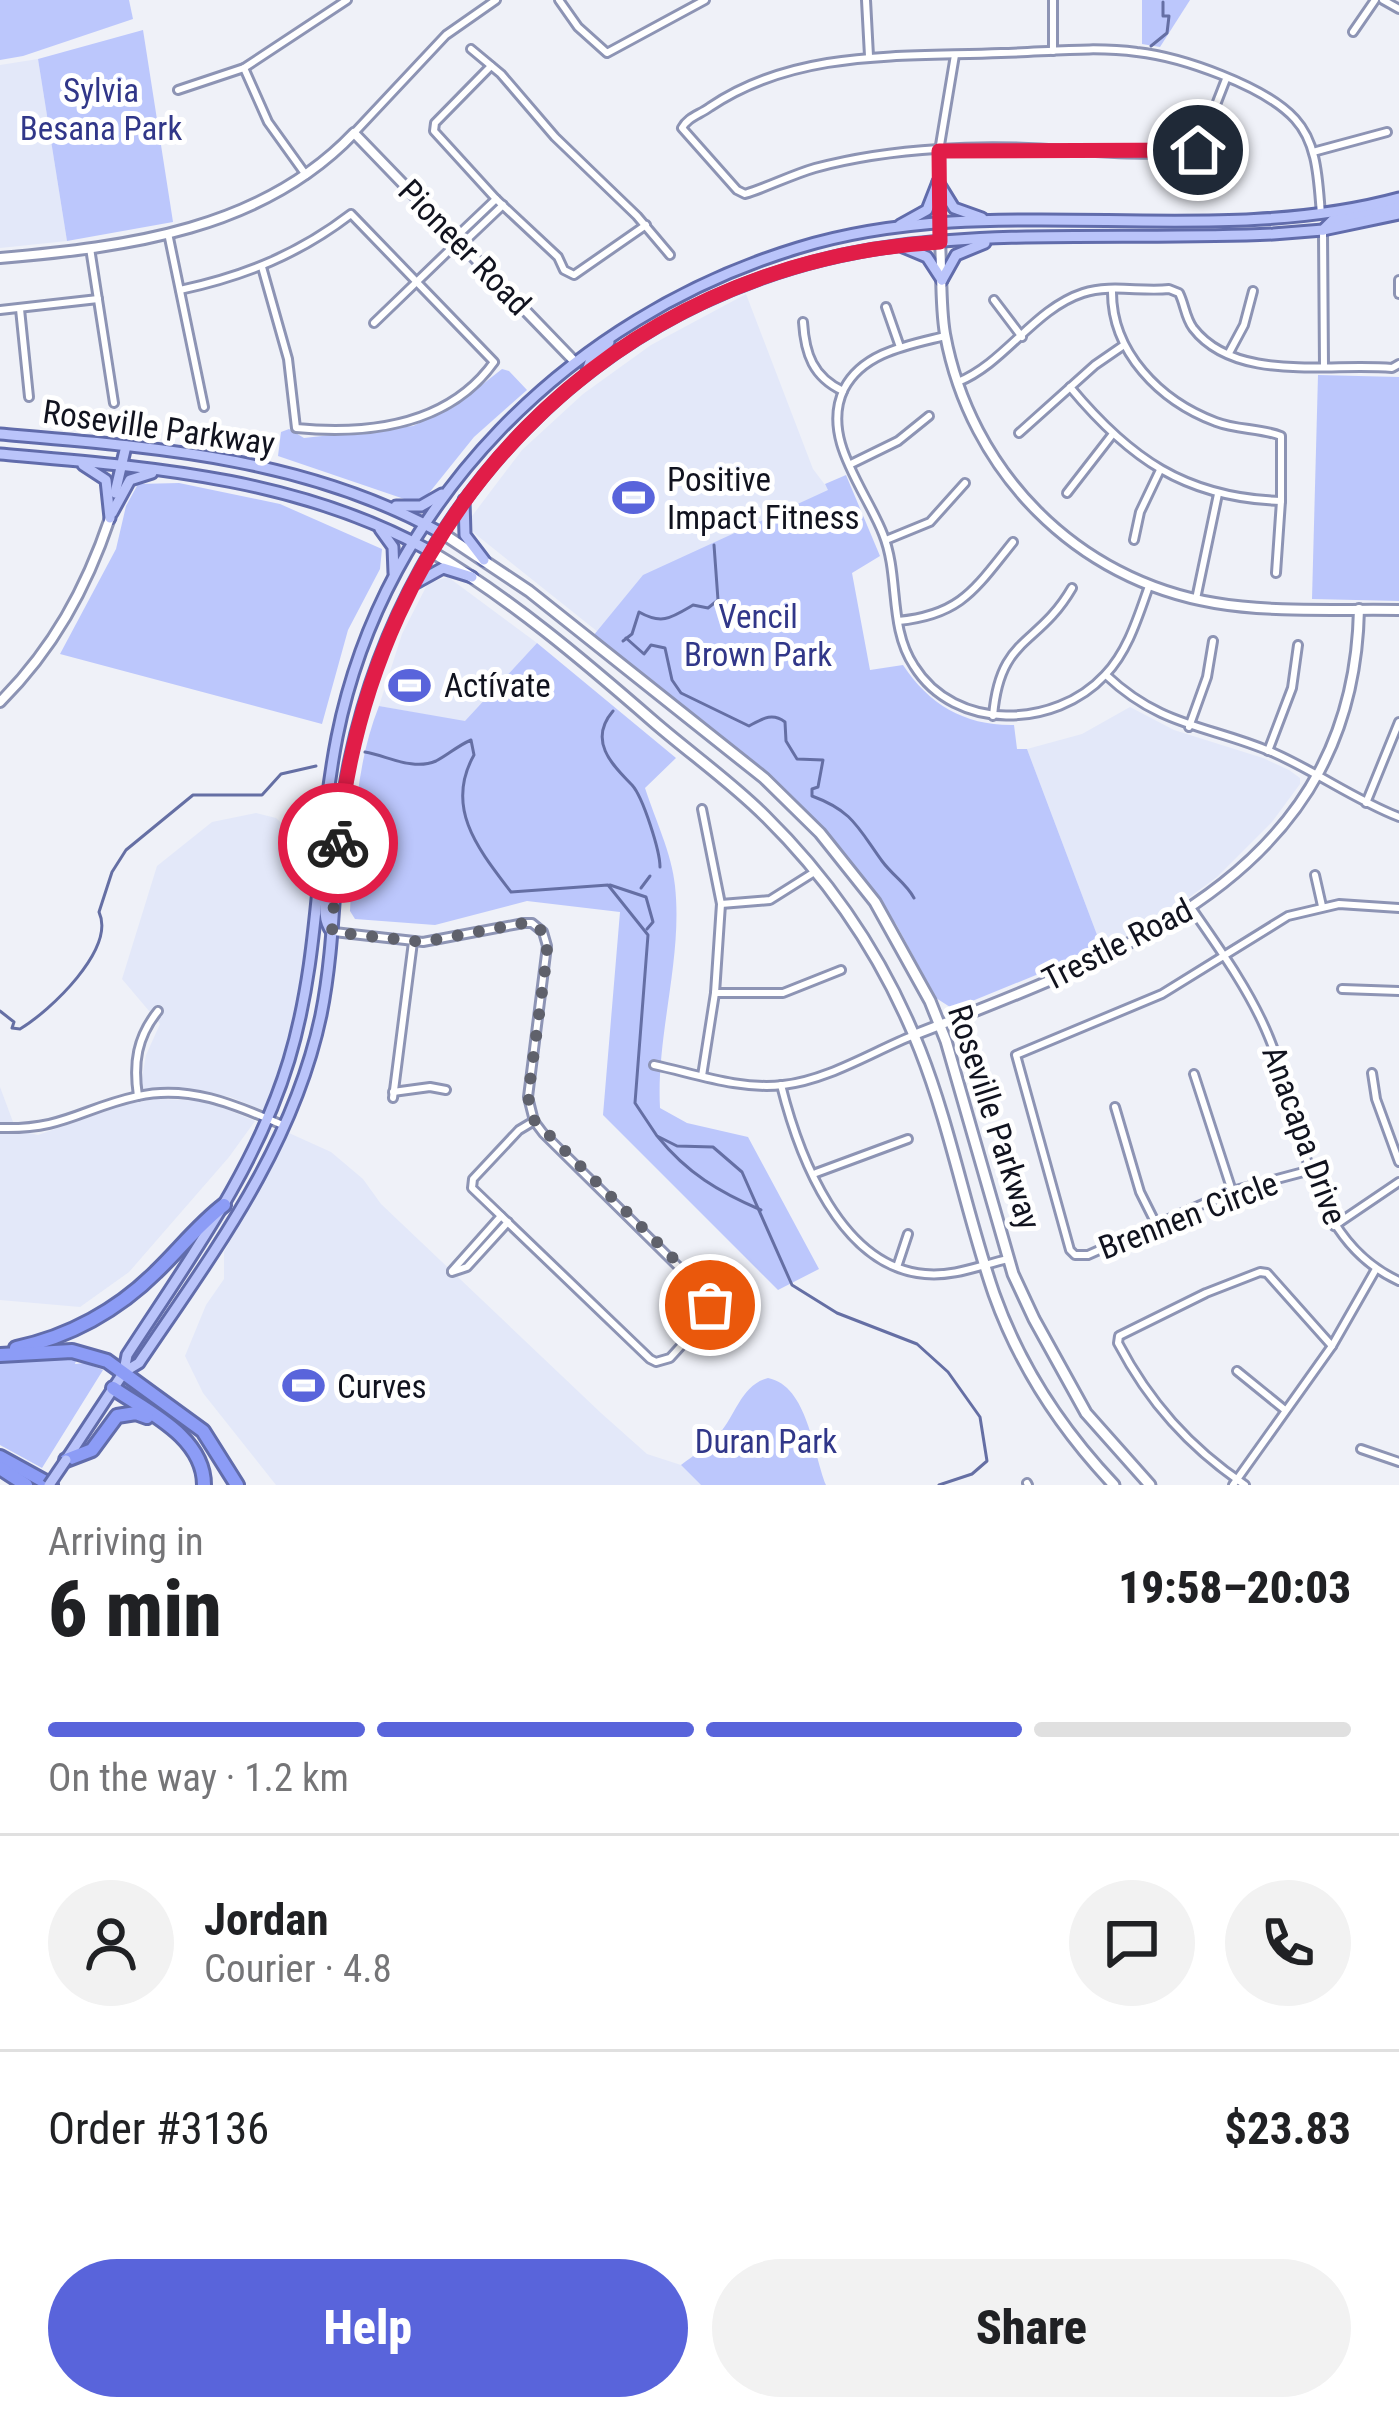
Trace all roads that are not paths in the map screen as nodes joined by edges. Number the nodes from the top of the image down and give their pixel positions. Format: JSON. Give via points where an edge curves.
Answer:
{"nodes":[{"id":1,"x":347,"y":0,"type":"edge"},
{"id":2,"x":496,"y":0,"type":"edge"},
{"id":3,"x":559,"y":0,"type":"edge"},
{"id":4,"x":705,"y":0,"type":"edge"},
{"id":5,"x":866,"y":0,"type":"edge"},
{"id":6,"x":1053,"y":0,"type":"edge"},
{"id":7,"x":1379,"y":0,"type":"edge"},
{"id":8,"x":482,"y":3,"type":"edge"},
{"id":9,"x":1399,"y":9,"type":"edge"},
{"id":10,"x":1353,"y":32,"type":"dead end"},
{"id":11,"x":470,"y":49,"type":"dead end"},
{"id":12,"x":1053,"y":52,"type":"junction"},
{"id":13,"x":955,"y":55,"type":"junction"},
{"id":14,"x":869,"y":58,"type":"junction"},
{"id":15,"x":491,"y":66,"type":"junction"},
{"id":16,"x":244,"y":68,"type":"junction"},
{"id":17,"x":1226,"y":79,"type":"junction"},
{"id":18,"x":178,"y":90,"type":"dead end"},
{"id":19,"x":1387,"y":132,"type":"dead end"},
{"id":20,"x":354,"y":133,"type":"junction"},
{"id":21,"x":939,"y":151,"type":"junction"},
{"id":22,"x":1313,"y":152,"type":"junction"},
{"id":23,"x":306,"y":175,"type":"junction"},
{"id":24,"x":938,"y":182,"type":"junction"},
{"id":25,"x":499,"y":202,"type":"junction"},
{"id":26,"x":1399,"y":206,"type":"edge"},
{"id":27,"x":1322,"y":214,"type":"junction"},
{"id":28,"x":993,"y":222,"type":"junction"},
{"id":29,"x":940,"y":223,"type":"junction"},
{"id":30,"x":646,"y":226,"type":"junction"},
{"id":31,"x":896,"y":227,"type":"junction"},
{"id":32,"x":1323,"y":230,"type":"junction"},
{"id":33,"x":168,"y":233,"type":"junction"},
{"id":34,"x":994,"y":240,"type":"junction"},
{"id":35,"x":459,"y":241,"type":"junction"},
{"id":36,"x":940,"y":242,"type":"junction"},
{"id":37,"x":898,"y":245,"type":"junction"},
{"id":38,"x":90,"y":248,"type":"junction"},
{"id":39,"x":670,"y":255,"type":"dead end"},
{"id":40,"x":0,"y":258,"type":"edge"},
{"id":41,"x":262,"y":268,"type":"junction"},
{"id":42,"x":941,"y":280,"type":"junction"},
{"id":43,"x":1399,"y":280,"type":"edge"},
{"id":44,"x":416,"y":282,"type":"junction"},
{"id":45,"x":180,"y":290,"type":"junction"},
{"id":46,"x":1112,"y":290,"type":"junction"},
{"id":47,"x":1253,"y":291,"type":"dead end"},
{"id":48,"x":1399,"y":295,"type":"edge"},
{"id":49,"x":99,"y":299,"type":"junction"},
{"id":50,"x":994,"y":300,"type":"dead end"},
{"id":51,"x":886,"y":307,"type":"dead end"},
{"id":52,"x":20,"y":309,"type":"junction"},
{"id":53,"x":0,"y":310,"type":"edge"},
{"id":54,"x":803,"y":322,"type":"dead end"},
{"id":55,"x":374,"y":323,"type":"dead end"},
{"id":56,"x":621,"y":329,"type":"junction"},
{"id":57,"x":946,"y":336,"type":"junction"},
{"id":58,"x":1022,"y":337,"type":"junction"},
{"id":59,"x":1124,"y":345,"type":"junction"},
{"id":60,"x":901,"y":347,"type":"junction"},
{"id":61,"x":1229,"y":352,"type":"junction"},
{"id":62,"x":574,"y":362,"type":"junction"},
{"id":63,"x":1399,"y":364,"type":"edge"},
{"id":64,"x":1324,"y":366,"type":"junction"},
{"id":65,"x":587,"y":372,"type":"junction"},
{"id":66,"x":958,"y":382,"type":"junction"},
{"id":67,"x":1070,"y":387,"type":"junction"},
{"id":68,"x":843,"y":391,"type":"junction"},
{"id":69,"x":29,"y":398,"type":"dead end"},
{"id":70,"x":114,"y":403,"type":"dead end"},
{"id":71,"x":204,"y":407,"type":"dead end"},
{"id":72,"x":929,"y":416,"type":"dead end"},
{"id":73,"x":1019,"y":433,"type":"dead end"},
{"id":74,"x":0,"y":434,"type":"edge"},
{"id":75,"x":1112,"y":435,"type":"junction"},
{"id":76,"x":126,"y":446,"type":"junction"},
{"id":77,"x":0,"y":454,"type":"edge"},
{"id":78,"x":74,"y":461,"type":"junction"},
{"id":79,"x":851,"y":464,"type":"junction"},
{"id":80,"x":120,"y":465,"type":"junction"},
{"id":81,"x":1160,"y":470,"type":"junction"},
{"id":82,"x":160,"y":471,"type":"junction"},
{"id":83,"x":965,"y":483,"type":"dead end"},
{"id":84,"x":446,"y":491,"type":"junction"},
{"id":85,"x":1067,"y":493,"type":"dead end"},
{"id":86,"x":1218,"y":494,"type":"junction"},
{"id":87,"x":464,"y":500,"type":"junction"},
{"id":88,"x":1281,"y":501,"type":"junction"},
{"id":89,"x":385,"y":505,"type":"junction"},
{"id":90,"x":110,"y":518,"type":"junction"},
{"id":91,"x":376,"y":524,"type":"junction"},
{"id":92,"x":425,"y":524,"type":"junction"},
{"id":93,"x":441,"y":533,"type":"junction"},
{"id":94,"x":886,"y":540,"type":"junction"},
{"id":95,"x":1134,"y":540,"type":"dead end"},
{"id":96,"x":413,"y":542,"type":"junction"},
{"id":97,"x":1013,"y":542,"type":"dead end"},
{"id":98,"x":430,"y":551,"type":"junction"},
{"id":99,"x":484,"y":560,"type":"junction"},
{"id":100,"x":1276,"y":573,"type":"dead end"},
{"id":101,"x":393,"y":577,"type":"junction"},
{"id":102,"x":472,"y":577,"type":"junction"},
{"id":103,"x":1149,"y":586,"type":"junction"},
{"id":104,"x":410,"y":587,"type":"junction"},
{"id":105,"x":1072,"y":588,"type":"dead end"},
{"id":106,"x":1196,"y":599,"type":"junction"},
{"id":107,"x":1359,"y":609,"type":"junction"},
{"id":108,"x":1399,"y":610,"type":"edge"},
{"id":109,"x":898,"y":621,"type":"junction"},
{"id":110,"x":1213,"y":641,"type":"dead end"},
{"id":111,"x":1298,"y":645,"type":"dead end"},
{"id":112,"x":1106,"y":675,"type":"junction"},
{"id":113,"x":0,"y":702,"type":"edge"},
{"id":114,"x":993,"y":716,"type":"junction"},
{"id":115,"x":1399,"y":722,"type":"edge"},
{"id":116,"x":1189,"y":727,"type":"junction"},
{"id":117,"x":1268,"y":751,"type":"junction"},
{"id":118,"x":1316,"y":776,"type":"junction"},
{"id":119,"x":1366,"y":803,"type":"junction"},
{"id":120,"x":702,"y":808,"type":"dead end"},
{"id":121,"x":1399,"y":817,"type":"edge"},
{"id":122,"x":322,"y":852,"type":"junction"},
{"id":123,"x":816,"y":871,"type":"junction"},
{"id":124,"x":1315,"y":875,"type":"dead end"},
{"id":125,"x":721,"y":904,"type":"junction"},
{"id":126,"x":1322,"y":906,"type":"junction"},
{"id":127,"x":1399,"y":908,"type":"edge"},
{"id":128,"x":1192,"y":910,"type":"junction"},
{"id":129,"x":332,"y":932,"type":"junction"},
{"id":130,"x":413,"y":941,"type":"junction"},
{"id":131,"x":1223,"y":956,"type":"junction"},
{"id":132,"x":842,"y":970,"type":"dead end"},
{"id":133,"x":1342,"y":989,"type":"dead end"},
{"id":134,"x":1399,"y":991,"type":"edge"},
{"id":135,"x":715,"y":993,"type":"junction"},
{"id":136,"x":158,"y":1011,"type":"dead end"},
{"id":137,"x":940,"y":1025,"type":"junction"},
{"id":138,"x":914,"y":1035,"type":"junction"},
{"id":139,"x":654,"y":1065,"type":"dead end"},
{"id":140,"x":1372,"y":1073,"type":"dead end"},
{"id":141,"x":1194,"y":1074,"type":"dead end"},
{"id":142,"x":702,"y":1076,"type":"junction"},
{"id":143,"x":781,"y":1085,"type":"junction"},
{"id":144,"x":446,"y":1090,"type":"dead end"},
{"id":145,"x":138,"y":1096,"type":"junction"},
{"id":146,"x":1115,"y":1107,"type":"dead end"},
{"id":147,"x":267,"y":1118,"type":"junction"},
{"id":148,"x":534,"y":1120,"type":"junction"},
{"id":149,"x":285,"y":1126,"type":"junction"},
{"id":150,"x":0,"y":1127,"type":"edge"},
{"id":151,"x":908,"y":1138,"type":"dead end"},
{"id":152,"x":1399,"y":1162,"type":"edge"},
{"id":153,"x":1311,"y":1170,"type":"junction"},
{"id":154,"x":814,"y":1173,"type":"junction"},
{"id":155,"x":1399,"y":1182,"type":"edge"},
{"id":156,"x":1232,"y":1191,"type":"junction"},
{"id":157,"x":224,"y":1205,"type":"junction"},
{"id":158,"x":504,"y":1219,"type":"junction"},
{"id":159,"x":1156,"y":1223,"type":"junction"},
{"id":160,"x":1334,"y":1226,"type":"junction"},
{"id":161,"x":908,"y":1234,"type":"dead end"},
{"id":162,"x":1011,"y":1258,"type":"junction"},
{"id":163,"x":985,"y":1264,"type":"junction"},
{"id":164,"x":897,"y":1267,"type":"junction"},
{"id":165,"x":1376,"y":1269,"type":"junction"},
{"id":166,"x":1399,"y":1281,"type":"edge"},
{"id":167,"x":1332,"y":1346,"type":"junction"},
{"id":168,"x":0,"y":1353,"type":"edge"},
{"id":169,"x":1237,"y":1371,"type":"dead end"},
{"id":170,"x":124,"y":1372,"type":"junction"},
{"id":171,"x":113,"y":1388,"type":"junction"},
{"id":172,"x":1285,"y":1410,"type":"junction"},
{"id":173,"x":161,"y":1423,"type":"junction"},
{"id":174,"x":1361,"y":1449,"type":"dead end"},
{"id":175,"x":0,"y":1457,"type":"edge"},
{"id":176,"x":66,"y":1460,"type":"junction"},
{"id":177,"x":1399,"y":1462,"type":"edge"},
{"id":178,"x":0,"y":1468,"type":"edge"},
{"id":179,"x":1235,"y":1482,"type":"edge"},
{"id":180,"x":26,"y":1485,"type":"edge"},
{"id":181,"x":50,"y":1485,"type":"edge"},
{"id":182,"x":204,"y":1485,"type":"edge"},
{"id":183,"x":237,"y":1485,"type":"edge"},
{"id":184,"x":1114,"y":1485,"type":"edge"},
{"id":185,"x":1150,"y":1485,"type":"edge"},
{"id":186,"x":1245,"y":1485,"type":"edge"}],
"edges":[{"from":1,"to":16,"type":"street"},
{"from":2,"to":8,"type":"street"},
{"from":3,"to":4,"type":"street","via":[[608,53]]},
{"from":5,"to":14,"type":"street"},
{"from":6,"to":12,"type":"street"},
{"from":7,"to":9,"type":"street"},
{"from":7,"to":10,"type":"street"},
{"from":8,"to":20,"type":"street"},
{"from":11,"to":15,"type":"street"},
{"from":12,"to":13,"type":"street"},
{"from":12,"to":17,"type":"street","via":[[1139,52]]},
{"from":13,"to":14,"type":"street"},
{"from":13,"to":21,"type":"street"},
{"from":14,"to":21,"type":"street","via":[[759,81],[688,118],[683,134],[745,194],[841,163]]},
{"from":15,"to":25,"type":"street","via":[[434,131]]},
{"from":15,"to":30,"type":"street"},
{"from":16,"to":18,"type":"street"},
{"from":16,"to":23,"type":"street","via":[[268,122]]},
{"from":17,"to":21,"type":"street","via":[[1209,141],[1198,150]]},
{"from":17,"to":22,"type":"street","via":[[1282,107]]},
{"from":19,"to":22,"type":"street"},
{"from":20,"to":23,"type":"street"},
{"from":20,"to":35,"type":"street","name":"Pioneer Road"},
{"from":21,"to":24,"type":"street"},
{"from":22,"to":27,"type":"street"},
{"from":23,"to":33,"type":"street","via":[[231,217]]},
{"from":24,"to":28,"type":"main road","via":[[953,208]]},
{"from":24,"to":29,"type":"street"},
{"from":24,"to":31,"type":"main road","via":[[927,210]]},
{"from":25,"to":30,"type":"street","via":[[574,275]]},
{"from":25,"to":35,"type":"street"},
{"from":26,"to":27,"type":"main road"},
{"from":26,"to":32,"type":"main road","via":[[1334,220]]},
{"from":27,"to":28,"type":"main road"},
{"from":28,"to":29,"type":"main road"},
{"from":29,"to":31,"type":"main road"},
{"from":29,"to":36,"type":"main road"},
{"from":30,"to":39,"type":"street"},
{"from":31,"to":56,"type":"main road","via":[[739,268]]},
{"from":32,"to":34,"type":"main road"},
{"from":32,"to":64,"type":"street"},
{"from":33,"to":38,"type":"street"},
{"from":33,"to":45,"type":"street"},
{"from":34,"to":36,"type":"main road"},
{"from":34,"to":42,"type":"main road","via":[[956,255]]},
{"from":35,"to":44,"type":"street"},
{"from":35,"to":62,"type":"street","name":"Pioneer Road"},
{"from":36,"to":37,"type":"main road"},
{"from":36,"to":42,"type":"street"},
{"from":37,"to":42,"type":"main road","via":[[928,257]]},
{"from":37,"to":65,"type":"main road","via":[[745,283],[657,325]]},
{"from":38,"to":40,"type":"street"},
{"from":38,"to":49,"type":"street"},
{"from":41,"to":44,"type":"street","via":[[351,214]]},
{"from":41,"to":44,"type":"street","via":[[288,359],[296,428],[386,427],[421,418],[483,377],[494,362]]},
{"from":41,"to":45,"type":"street"},
{"from":42,"to":57,"type":"street"},
{"from":43,"to":48,"type":"street"},
{"from":44,"to":55,"type":"street"},
{"from":45,"to":71,"type":"street"},
{"from":46,"to":58,"type":"street","via":[[1067,300]]},
{"from":46,"to":59,"type":"street"},
{"from":46,"to":61,"type":"street","via":[[1179,293],[1191,325]]},
{"from":47,"to":61,"type":"street"},
{"from":49,"to":52,"type":"street"},
{"from":49,"to":70,"type":"street"},
{"from":50,"to":58,"type":"street"},
{"from":51,"to":60,"type":"street"},
{"from":52,"to":53,"type":"street"},
{"from":52,"to":69,"type":"street"},
{"from":54,"to":68,"type":"street","via":[[813,366]]},
{"from":56,"to":62,"type":"main road"},
{"from":56,"to":65,"type":"main road"},
{"from":57,"to":60,"type":"street"},
{"from":57,"to":66,"type":"street"},
{"from":58,"to":66,"type":"street"},
{"from":59,"to":67,"type":"street"},
{"from":59,"to":88,"type":"street","via":[[1188,409],[1281,436]]},
{"from":60,"to":68,"type":"street","via":[[873,359]]},
{"from":61,"to":64,"type":"street"},
{"from":62,"to":84,"type":"main road","via":[[499,429]]},
{"from":63,"to":64,"type":"street"},
{"from":65,"to":87,"type":"main road"},
{"from":66,"to":103,"type":"street","via":[[980,437],[1028,503],[1089,555]]},
{"from":67,"to":73,"type":"street"},
{"from":67,"to":75,"type":"street"},
{"from":68,"to":79,"type":"street","via":[[838,430]]},
{"from":72,"to":79,"type":"street"},
{"from":74,"to":76,"type":"main road","name":"Roseville Parkway"},
{"from":75,"to":81,"type":"street"},
{"from":75,"to":85,"type":"street"},
{"from":76,"to":80,"type":"main road"},
{"from":76,"to":89,"type":"main road","name":"Roseville Parkway","via":[[272,467]]},
{"from":77,"to":78,"type":"main road","name":"Roseville Parkway"},
{"from":78,"to":80,"type":"main road","name":"Roseville Parkway"},
{"from":78,"to":90,"type":"main road","via":[[106,480]]},
{"from":79,"to":94,"type":"street"},
{"from":80,"to":82,"type":"main road","name":"Roseville Parkway"},
{"from":80,"to":90,"type":"main road"},
{"from":81,"to":86,"type":"street"},
{"from":81,"to":95,"type":"street"},
{"from":82,"to":90,"type":"main road","via":[[130,480]]},
{"from":82,"to":91,"type":"main road","name":"Roseville Parkway","via":[[278,490]]},
{"from":83,"to":94,"type":"street","via":[[930,522]]},
{"from":84,"to":89,"type":"main road","via":[[421,506]]},
{"from":84,"to":92,"type":"main road"},
{"from":86,"to":88,"type":"street"},
{"from":86,"to":106,"type":"street"},
{"from":87,"to":93,"type":"main road"},
{"from":87,"to":99,"type":"main road","via":[[465,535]]},
{"from":88,"to":100,"type":"street"},
{"from":89,"to":92,"type":"main road","name":"Roseville Parkway"},
{"from":90,"to":113,"type":"street","via":[[79,598]]},
{"from":91,"to":96,"type":"main road","name":"Roseville Parkway"},
{"from":91,"to":101,"type":"main road","via":[[394,547]]},
{"from":92,"to":93,"type":"main road","name":"Roseville Parkway"},
{"from":92,"to":96,"type":"main road"},
{"from":93,"to":98,"type":"main road"},
{"from":93,"to":99,"type":"main road","name":"Roseville Parkway"},
{"from":94,"to":109,"type":"street"},
{"from":96,"to":98,"type":"main road","name":"Roseville Parkway"},
{"from":96,"to":101,"type":"main road"},
{"from":97,"to":109,"type":"street","via":[[952,609]]},
{"from":98,"to":102,"type":"main road","name":"Roseville Parkway"},
{"from":98,"to":104,"type":"main road"},
{"from":99,"to":137,"type":"main road","name":"Roseville Parkway","via":[[804,816],[875,902]]},
{"from":101,"to":122,"type":"main road","via":[[341,718]]},
{"from":102,"to":104,"type":"main road","via":[[443,568]]},
{"from":102,"to":123,"type":"main road","name":"Roseville Parkway","via":[[732,786]]},
{"from":103,"to":106,"type":"street"},
{"from":103,"to":112,"type":"street"},
{"from":104,"to":129,"type":"main road","via":[[354,739]]},
{"from":105,"to":114,"type":"street","via":[[1007,658]]},
{"from":106,"to":107,"type":"street"},
{"from":107,"to":108,"type":"street"},
{"from":107,"to":118,"type":"street","name":"Trestle Road","via":[[1347,701]]},
{"from":109,"to":114,"type":"street","via":[[907,655],[934,690]]},
{"from":110,"to":116,"type":"street"},
{"from":111,"to":117,"type":"street"},
{"from":112,"to":114,"type":"street","via":[[1063,704]]},
{"from":112,"to":116,"type":"street"},
{"from":115,"to":119,"type":"street"},
{"from":116,"to":117,"type":"street"},
{"from":117,"to":118,"type":"street"},
{"from":118,"to":119,"type":"street"},
{"from":118,"to":128,"type":"street","name":"Trestle Road","via":[[1255,856]]},
{"from":119,"to":121,"type":"street"},
{"from":120,"to":125,"type":"street"},
{"from":122,"to":129,"type":"main road"},
{"from":122,"to":147,"type":"main road","via":[[302,1012]]},
{"from":123,"to":125,"type":"street","via":[[770,900]]},
{"from":123,"to":138,"type":"main road","name":"Roseville Parkway","via":[[875,955]]},
{"from":124,"to":126,"type":"street"},
{"from":125,"to":135,"type":"street"},
{"from":126,"to":127,"type":"street"},
{"from":126,"to":131,"type":"street"},
{"from":128,"to":131,"type":"street","name":"Anacapa Drive"},
{"from":128,"to":137,"type":"street","name":"Trestle Road","via":[[1118,952]]},
{"from":129,"to":130,"type":"street"},
{"from":129,"to":149,"type":"main road","via":[[315,1040]]},
{"from":130,"to":144,"type":"street","via":[[393,1095]]},
{"from":130,"to":148,"type":"street","via":[[524,923],[543,932],[548,946],[528,1097]]},
{"from":131,"to":153,"type":"street","name":"Anacapa Drive","via":[[1274,1050]]},
{"from":131,"to":159,"type":"street","name":"Brennen Circle","via":[[1162,994],[1016,1055],[1070,1250],[1088,1255]]},
{"from":132,"to":135,"type":"street","via":[[783,993]]},
{"from":133,"to":134,"type":"street"},
{"from":135,"to":142,"type":"street"},
{"from":136,"to":145,"type":"street","via":[[139,1045]]},
{"from":137,"to":138,"type":"street","name":"Trestle Road"},
{"from":137,"to":162,"type":"main road","name":"Roseville Parkway"},
{"from":138,"to":143,"type":"street"},
{"from":138,"to":163,"type":"main road","name":"Roseville Parkway"},
{"from":139,"to":142,"type":"street"},
{"from":140,"to":152,"type":"street"},
{"from":141,"to":156,"type":"street"},
{"from":142,"to":143,"type":"street"},
{"from":143,"to":154,"type":"street"},
{"from":145,"to":147,"type":"street","via":[[205,1095]]},
{"from":145,"to":150,"type":"street","via":[[59,1124]]},
{"from":146,"to":159,"type":"street"},
{"from":147,"to":149,"type":"street"},
{"from":147,"to":157,"type":"main road"},
{"from":148,"to":158,"type":"street","via":[[472,1183]]},
{"from":148,"to":158,"type":"street","via":[[704,1290],[709,1315],[670,1358],[656,1362]]},
{"from":149,"to":170,"type":"main road","via":[[240,1215],[139,1363]]},
{"from":151,"to":154,"type":"street"},
{"from":153,"to":156,"type":"street","name":"Brennen Circle"},
{"from":153,"to":160,"type":"street","name":"Anacapa Drive"},
{"from":154,"to":164,"type":"street","via":[[854,1241]]},
{"from":155,"to":160,"type":"street"},
{"from":156,"to":159,"type":"street","name":"Brennen Circle"},
{"from":157,"to":168,"type":"highway","via":[[111,1309]]},
{"from":157,"to":170,"type":"main road","via":[[127,1355]]},
{"from":158,"to":158,"type":"street","via":[[452,1271],[467,1267]]},
{"from":160,"to":165,"type":"street","name":"Anacapa Drive"},
{"from":161,"to":164,"type":"street"},
{"from":162,"to":163,"type":"street"},
{"from":162,"to":185,"type":"main road","name":"Roseville Parkway","via":[[1064,1377]]},
{"from":163,"to":164,"type":"street","via":[[940,1275]]},
{"from":163,"to":184,"type":"main road","name":"Roseville Parkway","via":[[1040,1390]]},
{"from":165,"to":166,"type":"street","name":"Anacapa Drive"},
{"from":165,"to":167,"type":"street"},
{"from":167,"to":172,"type":"street"},
{"from":167,"to":179,"type":"street","via":[[1260,1271],[1119,1336],[1142,1388]]},
{"from":168,"to":170,"type":"highway","via":[[72,1351]]},
{"from":169,"to":172,"type":"street"},
{"from":170,"to":171,"type":"main road"},
{"from":170,"to":183,"type":"highway","via":[[202,1431]]},
{"from":171,"to":173,"type":"highway"},
{"from":171,"to":176,"type":"main road"},
{"from":172,"to":179,"type":"street"},
{"from":173,"to":176,"type":"highway","via":[[117,1416],[92,1450]]},
{"from":173,"to":182,"type":"highway","via":[[192,1446]]},
{"from":174,"to":177,"type":"street"},
{"from":175,"to":181,"type":"highway"},
{"from":176,"to":181,"type":"main road","bridge":true},
{"from":178,"to":180,"type":"highway"},
{"from":179,"to":186,"type":"street"}]}
